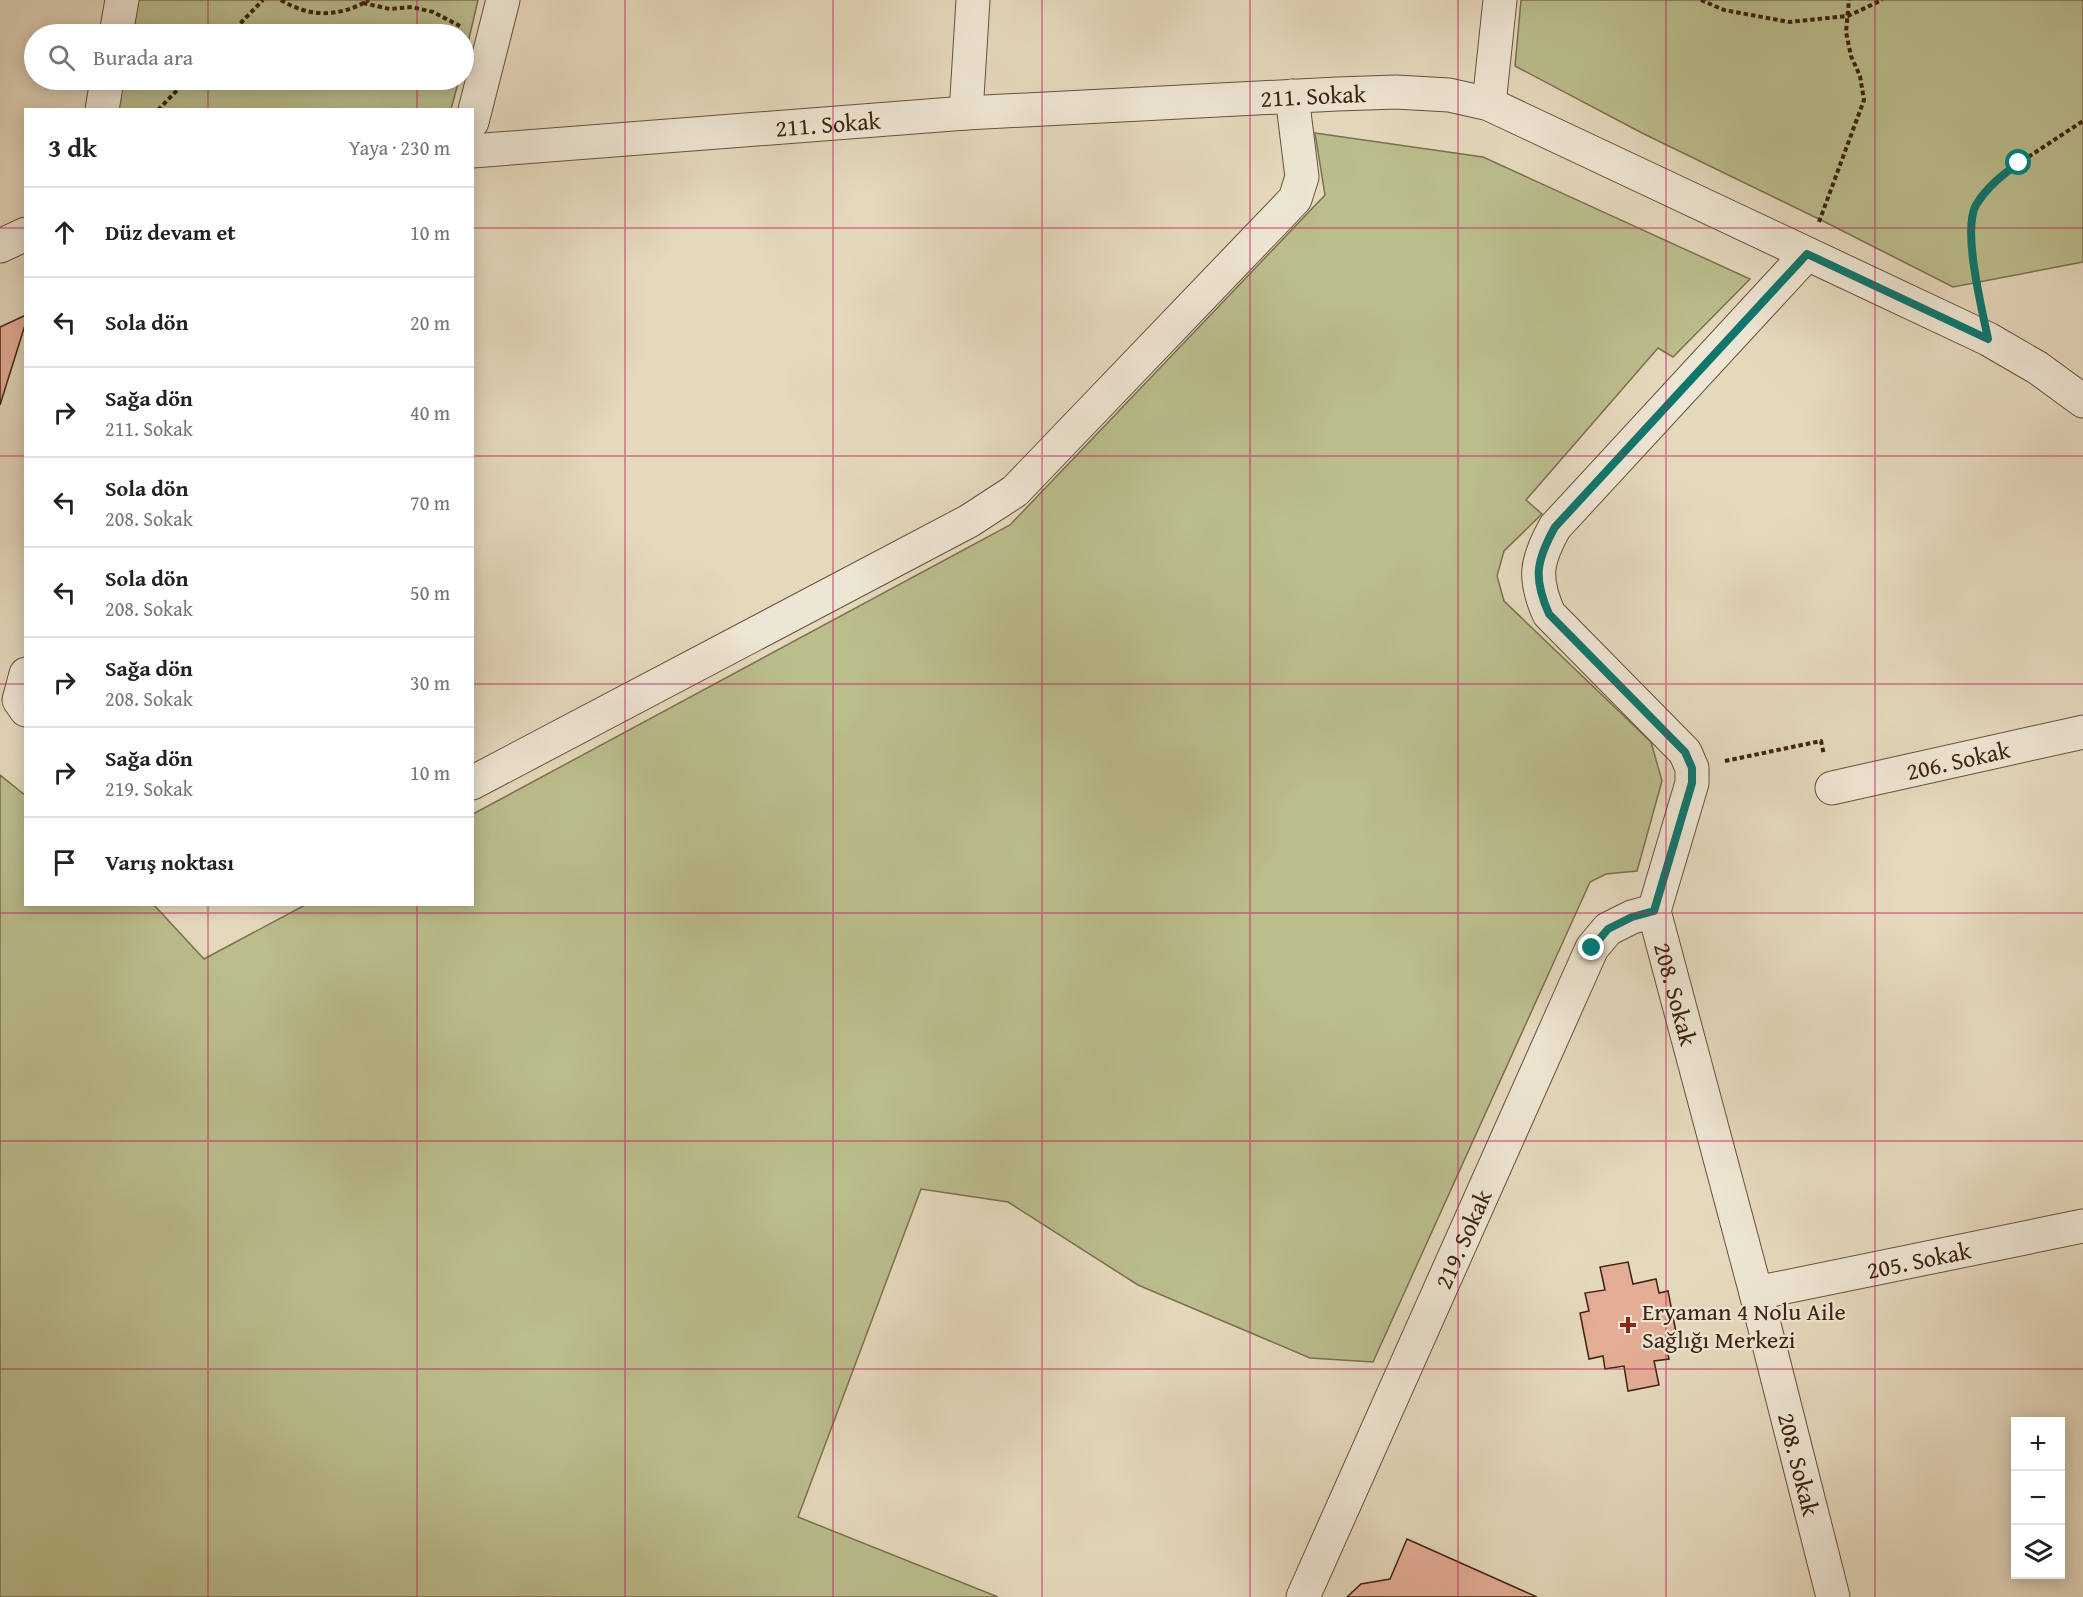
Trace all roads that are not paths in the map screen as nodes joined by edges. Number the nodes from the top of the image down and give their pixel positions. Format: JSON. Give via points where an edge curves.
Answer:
{"nodes":[{"id":1,"x":122,"y":0,"type":"edge"},
{"id":2,"x":503,"y":0,"type":"edge"},
{"id":3,"x":973,"y":0,"type":"edge"},
{"id":4,"x":1500,"y":0,"type":"edge"},
{"id":5,"x":118,"y":24,"type":"edge"},
{"id":6,"x":105,"y":90,"type":"edge"},
{"id":7,"x":1292,"y":96,"type":"junction"},
{"id":8,"x":1489,"y":104,"type":"junction"},
{"id":9,"x":102,"y":108,"type":"edge"},
{"id":10,"x":966,"y":112,"type":"junction"},
{"id":11,"x":474,"y":114,"type":"edge"},
{"id":12,"x":474,"y":151,"type":"edge"},
{"id":13,"x":24,"y":235,"type":"edge"},
{"id":14,"x":0,"y":246,"type":"edge"},
{"id":15,"x":1807,"y":254,"type":"junction"},
{"id":16,"x":2083,"y":401,"type":"edge"},
{"id":17,"x":24,"y":683,"type":"edge"},
{"id":18,"x":24,"y":707,"type":"edge"},
{"id":19,"x":2083,"y":732,"type":"edge"},
{"id":20,"x":474,"y":782,"type":"edge"},
{"id":21,"x":1832,"y":788,"type":"road end"},
{"id":22,"x":1654,"y":911,"type":"junction"},
{"id":23,"x":2083,"y":1226,"type":"edge"},
{"id":24,"x":1756,"y":1293,"type":"junction"},
{"id":25,"x":1303,"y":1597,"type":"edge"},
{"id":26,"x":1833,"y":1597,"type":"edge"}],
"edges":[{"from":1,"to":5,"type":"street"},
{"from":2,"to":11,"type":"street"},
{"from":3,"to":10,"type":"street"},
{"from":4,"to":8,"type":"street"},
{"from":6,"to":9,"type":"street"},
{"from":7,"to":8,"type":"street","name":"211. Sokak","via":[[1396,92],[1449,95]]},
{"from":7,"to":10,"type":"street","name":"211. Sokak"},
{"from":7,"to":20,"type":"street","via":[[1302,177],[1295,199],[1015,491],[969,521]]},
{"from":8,"to":15,"type":"street","name":"211. Sokak"},
{"from":10,"to":12,"type":"street","name":"211. Sokak"},
{"from":13,"to":14,"type":"street"},
{"from":15,"to":16,"type":"street","name":"211. Sokak","via":[[1988,339],[2038,368]]},
{"from":15,"to":22,"type":"street","name":"208. Sokak","via":[[1555,527],[1543,549],[1538,572],[1540,593],[1549,614],[1685,752],[1692,768],[1692,783]]},
{"from":17,"to":18,"type":"street","via":[[20,700]]},
{"from":19,"to":21,"type":"street","name":"206. Sokak"},
{"from":22,"to":24,"type":"street","name":"208. Sokak"},
{"from":22,"to":25,"type":"street","name":"219. Sokak","via":[[1608,929],[1592,948]]},
{"from":23,"to":24,"type":"street","name":"205. Sokak"},
{"from":24,"to":26,"type":"street","name":"208. Sokak"}]}
